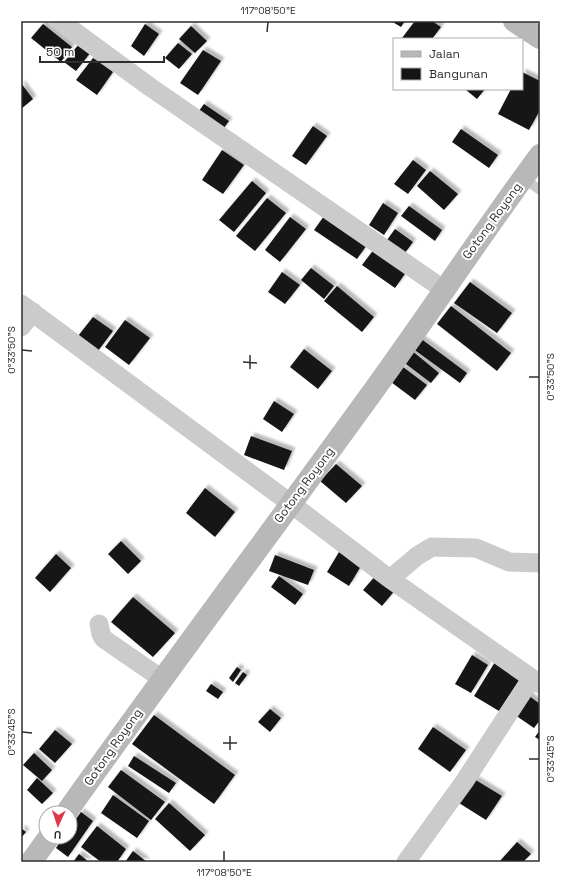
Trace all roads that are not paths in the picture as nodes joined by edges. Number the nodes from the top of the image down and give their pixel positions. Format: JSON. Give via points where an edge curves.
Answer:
{"nodes":[{"id":1,"x":60,"y":21,"type":"edge"},
{"id":2,"x":514,"y":21,"type":"edge"},
{"id":3,"x":540,"y":38,"type":"edge"},
{"id":4,"x":540,"y":155,"type":"edge"},
{"id":5,"x":532,"y":184,"type":"edge"},
{"id":6,"x":444,"y":289,"type":"junction"},
{"id":7,"x":27,"y":308,"type":"edge"},
{"id":8,"x":21,"y":327,"type":"edge"},
{"id":9,"x":290,"y":503,"type":"junction"},
{"id":10,"x":540,"y":563,"type":"edge"},
{"id":11,"x":390,"y":579,"type":"junction"},
{"id":12,"x":99,"y":624,"type":"dead end"},
{"id":13,"x":162,"y":679,"type":"junction"},
{"id":14,"x":536,"y":682,"type":"edge"},
{"id":15,"x":72,"y":805,"type":"edge"},
{"id":16,"x":43,"y":845,"type":"edge"},
{"id":17,"x":31,"y":862,"type":"edge"},
{"id":18,"x":406,"y":862,"type":"edge"}],
"edges":[{"from":1,"to":6,"type":"street","via":[[150,87]]},
{"from":2,"to":3,"type":"street"},
{"from":4,"to":5,"type":"street","name":"Gotong Royong"},
{"from":5,"to":6,"type":"street","name":"Gotong Royong"},
{"from":6,"to":9,"type":"street","name":"Gotong Royong","via":[[367,400]]},
{"from":7,"to":8,"type":"street"},
{"from":7,"to":9,"type":"street"},
{"from":9,"to":11,"type":"street"},
{"from":9,"to":13,"type":"street","name":"Gotong Royong"},
{"from":10,"to":11,"type":"street","via":[[509,562],[476,548],[432,547]]},
{"from":11,"to":14,"type":"street"},
{"from":12,"to":13,"type":"street","via":[[104,639]]},
{"from":13,"to":15,"type":"street","name":"Gotong Royong"},
{"from":14,"to":18,"type":"street"},
{"from":16,"to":17,"type":"street"}]}
